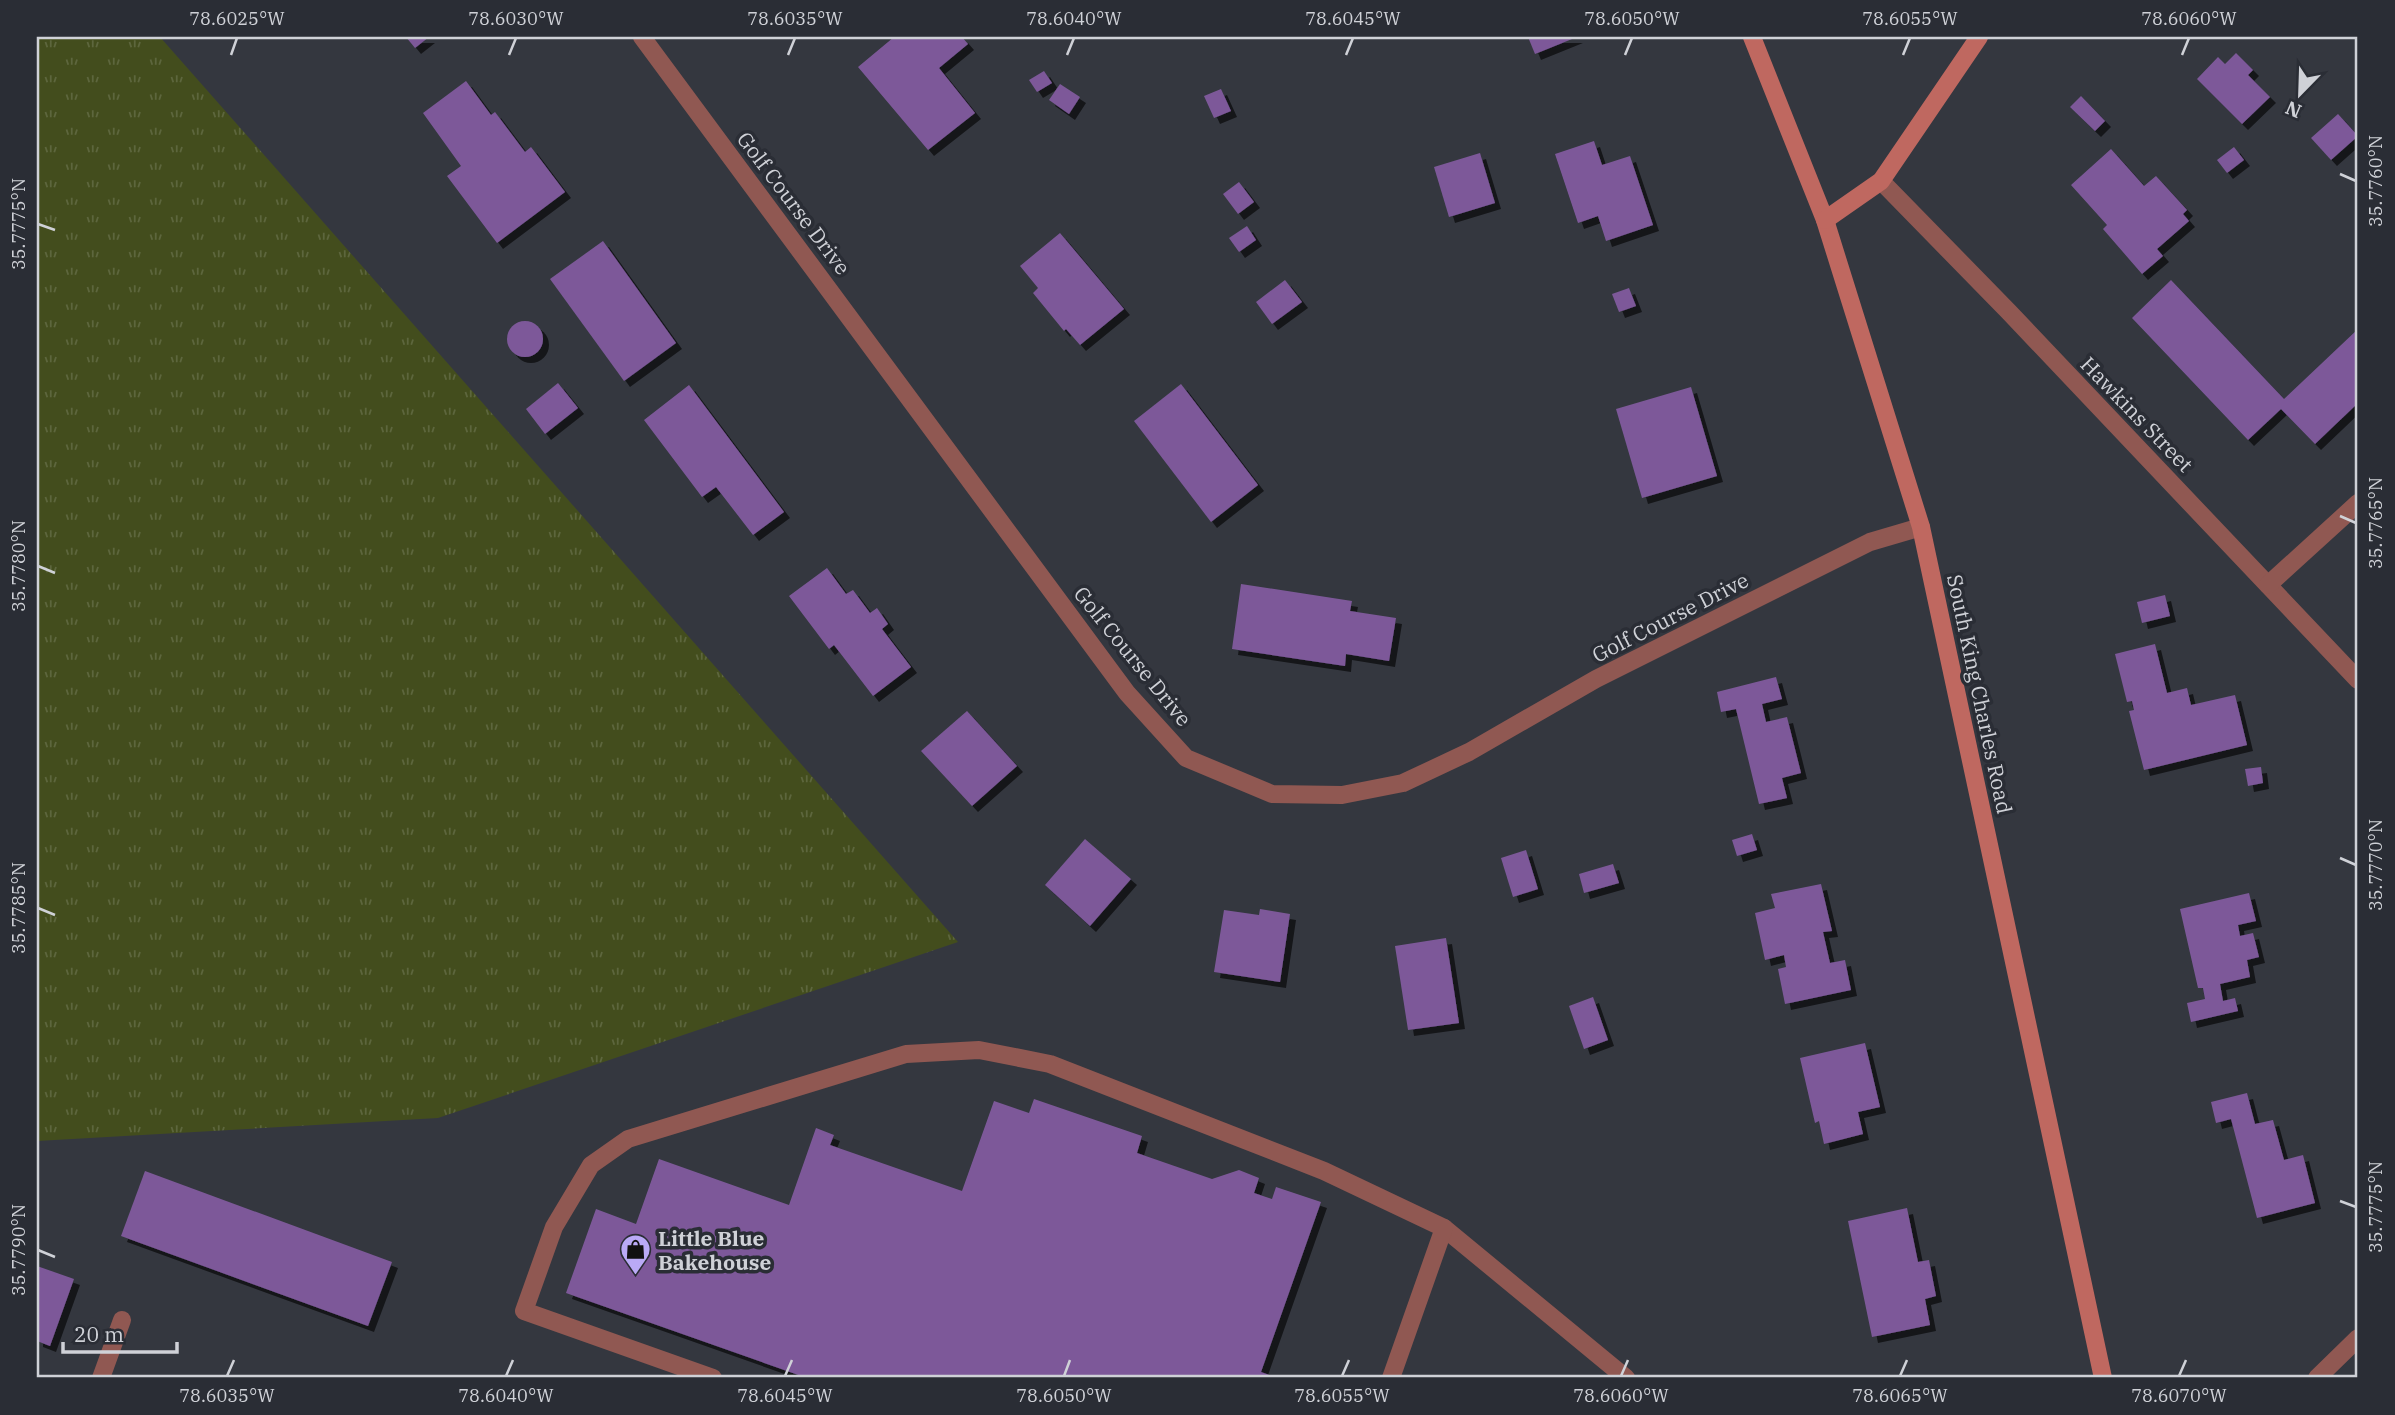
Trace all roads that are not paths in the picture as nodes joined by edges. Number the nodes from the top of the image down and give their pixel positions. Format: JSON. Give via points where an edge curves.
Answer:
{"nodes":[{"id":1,"x":642,"y":37,"type":"edge"},
{"id":2,"x":1752,"y":37,"type":"edge"},
{"id":3,"x":1979,"y":37,"type":"edge"},
{"id":4,"x":1881,"y":181,"type":"junction"},
{"id":5,"x":1825,"y":220,"type":"junction"},
{"id":6,"x":2358,"y":503,"type":"edge"},
{"id":7,"x":1922,"y":527,"type":"junction"},
{"id":8,"x":2268,"y":585,"type":"junction"},
{"id":9,"x":2358,"y":680,"type":"edge"},
{"id":10,"x":1444,"y":1228,"type":"junction"},
{"id":11,"x":122,"y":1320,"type":"dead end"},
{"id":12,"x":2358,"y":1338,"type":"edge"},
{"id":13,"x":102,"y":1378,"type":"edge"},
{"id":14,"x":713,"y":1378,"type":"edge"},
{"id":15,"x":1391,"y":1378,"type":"edge"},
{"id":16,"x":1626,"y":1378,"type":"edge"},
{"id":17,"x":2103,"y":1378,"type":"edge"},
{"id":18,"x":2317,"y":1378,"type":"edge"}],
"edges":[{"from":1,"to":7,"type":"street","name":"Golf Course Drive","via":[[1127,693],[1186,758],[1272,794],[1342,795],[1403,783],[1469,752],[1596,679],[1870,542]]},
{"from":2,"to":5,"type":"street","name":"South King Charles Road"},
{"from":3,"to":4,"type":"street"},
{"from":4,"to":5,"type":"street"},
{"from":4,"to":8,"type":"street","name":"Hawkins Street"},
{"from":5,"to":7,"type":"street","name":"South King Charles Road"},
{"from":6,"to":8,"type":"street"},
{"from":7,"to":17,"type":"street","name":"South King Charles Road"},
{"from":8,"to":9,"type":"street","name":"Hawkins Street"},
{"from":10,"to":14,"type":"street","via":[[1324,1171],[1050,1064],[979,1050],[906,1054],[628,1139],[590,1165],[554,1227],[524,1311]]},
{"from":10,"to":15,"type":"street"},
{"from":10,"to":16,"type":"street"},
{"from":11,"to":13,"type":"street"},
{"from":12,"to":18,"type":"street"}]}
